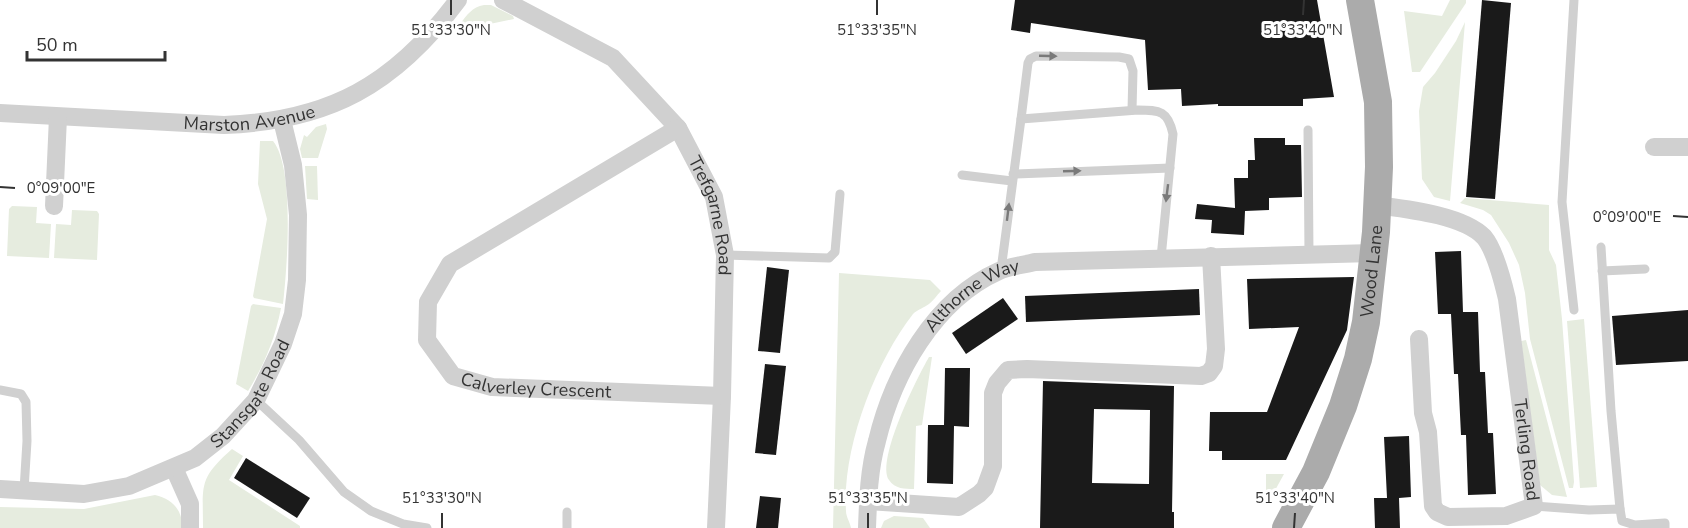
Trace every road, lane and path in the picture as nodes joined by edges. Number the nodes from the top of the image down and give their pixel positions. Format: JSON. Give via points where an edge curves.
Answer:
{"nodes":[{"id":1,"x":458,"y":0,"type":"edge"},
{"id":2,"x":503,"y":0,"type":"edge"},
{"id":3,"x":1360,"y":0,"type":"edge"},
{"id":4,"x":1574,"y":0,"type":"edge"},
{"id":5,"x":1132,"y":110,"type":"junction"},
{"id":6,"x":0,"y":113,"type":"edge"},
{"id":7,"x":58,"y":117,"type":"junction"},
{"id":8,"x":1021,"y":119,"type":"junction"},
{"id":9,"x":282,"y":120,"type":"junction"},
{"id":10,"x":678,"y":128,"type":"junction"},
{"id":11,"x":1308,"y":130,"type":"dead end"},
{"id":12,"x":1654,"y":147,"type":"dead end"},
{"id":13,"x":1688,"y":147,"type":"edge"},
{"id":14,"x":1170,"y":168,"type":"junction"},
{"id":15,"x":962,"y":175,"type":"dead end"},
{"id":16,"x":1013,"y":177,"type":"junction"},
{"id":17,"x":840,"y":194,"type":"dead end"},
{"id":18,"x":1377,"y":205,"type":"junction"},
{"id":19,"x":54,"y":206,"type":"dead end"},
{"id":20,"x":1601,"y":247,"type":"dead end"},
{"id":21,"x":1373,"y":253,"type":"junction"},
{"id":22,"x":725,"y":255,"type":"junction"},
{"id":23,"x":1309,"y":255,"type":"junction"},
{"id":24,"x":1211,"y":256,"type":"junction"},
{"id":25,"x":1161,"y":258,"type":"junction"},
{"id":26,"x":1645,"y":269,"type":"dead end"},
{"id":27,"x":1000,"y":270,"type":"junction"},
{"id":28,"x":1602,"y":271,"type":"junction"},
{"id":29,"x":1574,"y":310,"type":"dead end"},
{"id":30,"x":1419,"y":339,"type":"dead end"},
{"id":31,"x":0,"y":390,"type":"edge"},
{"id":32,"x":722,"y":396,"type":"junction"},
{"id":33,"x":256,"y":400,"type":"junction"},
{"id":34,"x":174,"y":468,"type":"junction"},
{"id":35,"x":0,"y":489,"type":"edge"},
{"id":36,"x":24,"y":490,"type":"junction"},
{"id":37,"x":868,"y":501,"type":"junction"},
{"id":38,"x":1534,"y":506,"type":"junction"},
{"id":39,"x":1620,"y":508,"type":"junction"},
{"id":40,"x":567,"y":512,"type":"dead end"},
{"id":41,"x":190,"y":528,"type":"edge"},
{"id":42,"x":427,"y":528,"type":"edge"},
{"id":43,"x":567,"y":528,"type":"edge"},
{"id":44,"x":716,"y":528,"type":"edge"},
{"id":45,"x":867,"y":528,"type":"edge"},
{"id":46,"x":1286,"y":528,"type":"edge"},
{"id":47,"x":1665,"y":528,"type":"edge"}],
"edges":[{"from":1,"to":9,"type":"street","name":"Marston Avenue","via":[[418,47],[386,76],[318,111]]},
{"from":2,"to":10,"type":"street","name":"Trefgarne Road","via":[[613,58]]},
{"from":3,"to":18,"type":"main road","name":"Wood Lane","via":[[1378,102]]},
{"from":4,"to":29,"type":"lane","via":[[1562,202]]},
{"from":5,"to":8,"type":"lane"},
{"from":8,"to":5,"type":"lane","one_way":true,"via":[[1028,63],[1036,56],[1129,59],[1133,71]]},
{"from":5,"to":14,"type":"lane","via":[[1165,114],[1173,135]]},
{"from":6,"to":7,"type":"street","name":"Marston Avenue"},
{"from":7,"to":9,"type":"street","name":"Marston Avenue","via":[[224,125]]},
{"from":7,"to":19,"type":"street"},
{"from":8,"to":16,"type":"lane"},
{"from":9,"to":33,"type":"street","name":"Stansgate Road","via":[[293,165],[298,215],[297,280],[293,314],[283,344]]},
{"from":10,"to":22,"type":"street","name":"Trefgarne Road","via":[[714,197]]},
{"from":10,"to":32,"type":"street","name":"Calverley Crescent","via":[[450,264],[428,302],[427,339],[453,376],[492,387]]},
{"from":11,"to":23,"type":"lane"},
{"from":12,"to":13,"type":"street"},
{"from":16,"to":14,"type":"lane","one_way":true},
{"from":14,"to":25,"type":"lane","one_way":true},
{"from":15,"to":16,"type":"lane"},
{"from":27,"to":16,"type":"lane","one_way":true},
{"from":17,"to":22,"type":"lane","via":[[835,252],[829,258]]},
{"from":18,"to":21,"type":"main road","name":"Wood Lane"},
{"from":18,"to":38,"type":"street","name":"Terling Road","via":[[1458,221],[1485,238],[1507,299]]},
{"from":20,"to":28,"type":"lane"},
{"from":21,"to":23,"type":"street","name":"Althorne Way"},
{"from":21,"to":46,"type":"main road","name":"Wood Lane","via":[[1358,359],[1316,472]]},
{"from":22,"to":32,"type":"street","name":"Trefgarne Road"},
{"from":23,"to":24,"type":"street","name":"Althorne Way"},
{"from":24,"to":25,"type":"street","name":"Althorne Way"},
{"from":24,"to":37,"type":"street","via":[[1216,349],[1209,373],[1201,376],[1008,370],[993,393],[993,466],[985,488],[959,507]]},
{"from":25,"to":27,"type":"street","name":"Althorne Way","via":[[1035,262]]},
{"from":26,"to":28,"type":"lane"},
{"from":27,"to":37,"type":"street","name":"Althorne Way","via":[[965,291],[944,310],[912,355],[877,441]]},
{"from":28,"to":39,"type":"lane"},
{"from":30,"to":38,"type":"street","name":"Terling Road","via":[[1423,412],[1433,506],[1437,512],[1448,517],[1506,516]]},
{"from":31,"to":36,"type":"lane","via":[[21,394],[27,402]]},
{"from":32,"to":44,"type":"street","name":"Trefgarne Road"},
{"from":33,"to":34,"type":"street","name":"Stansgate Road","via":[[223,436],[195,458]]},
{"from":33,"to":42,"type":"lane","via":[[299,440],[344,492],[371,511],[403,524]]},
{"from":34,"to":36,"type":"street","name":"Stansgate Road","via":[[129,486],[84,494]]},
{"from":34,"to":41,"type":"street","via":[[190,504]]},
{"from":35,"to":36,"type":"street","name":"Stansgate Road"},
{"from":37,"to":45,"type":"street","name":"Althorne Way"},
{"from":38,"to":39,"type":"lane"},
{"from":39,"to":47,"type":"lane","via":[[1622,521],[1635,525],[1665,523]]},
{"from":40,"to":43,"type":"lane"}]}
